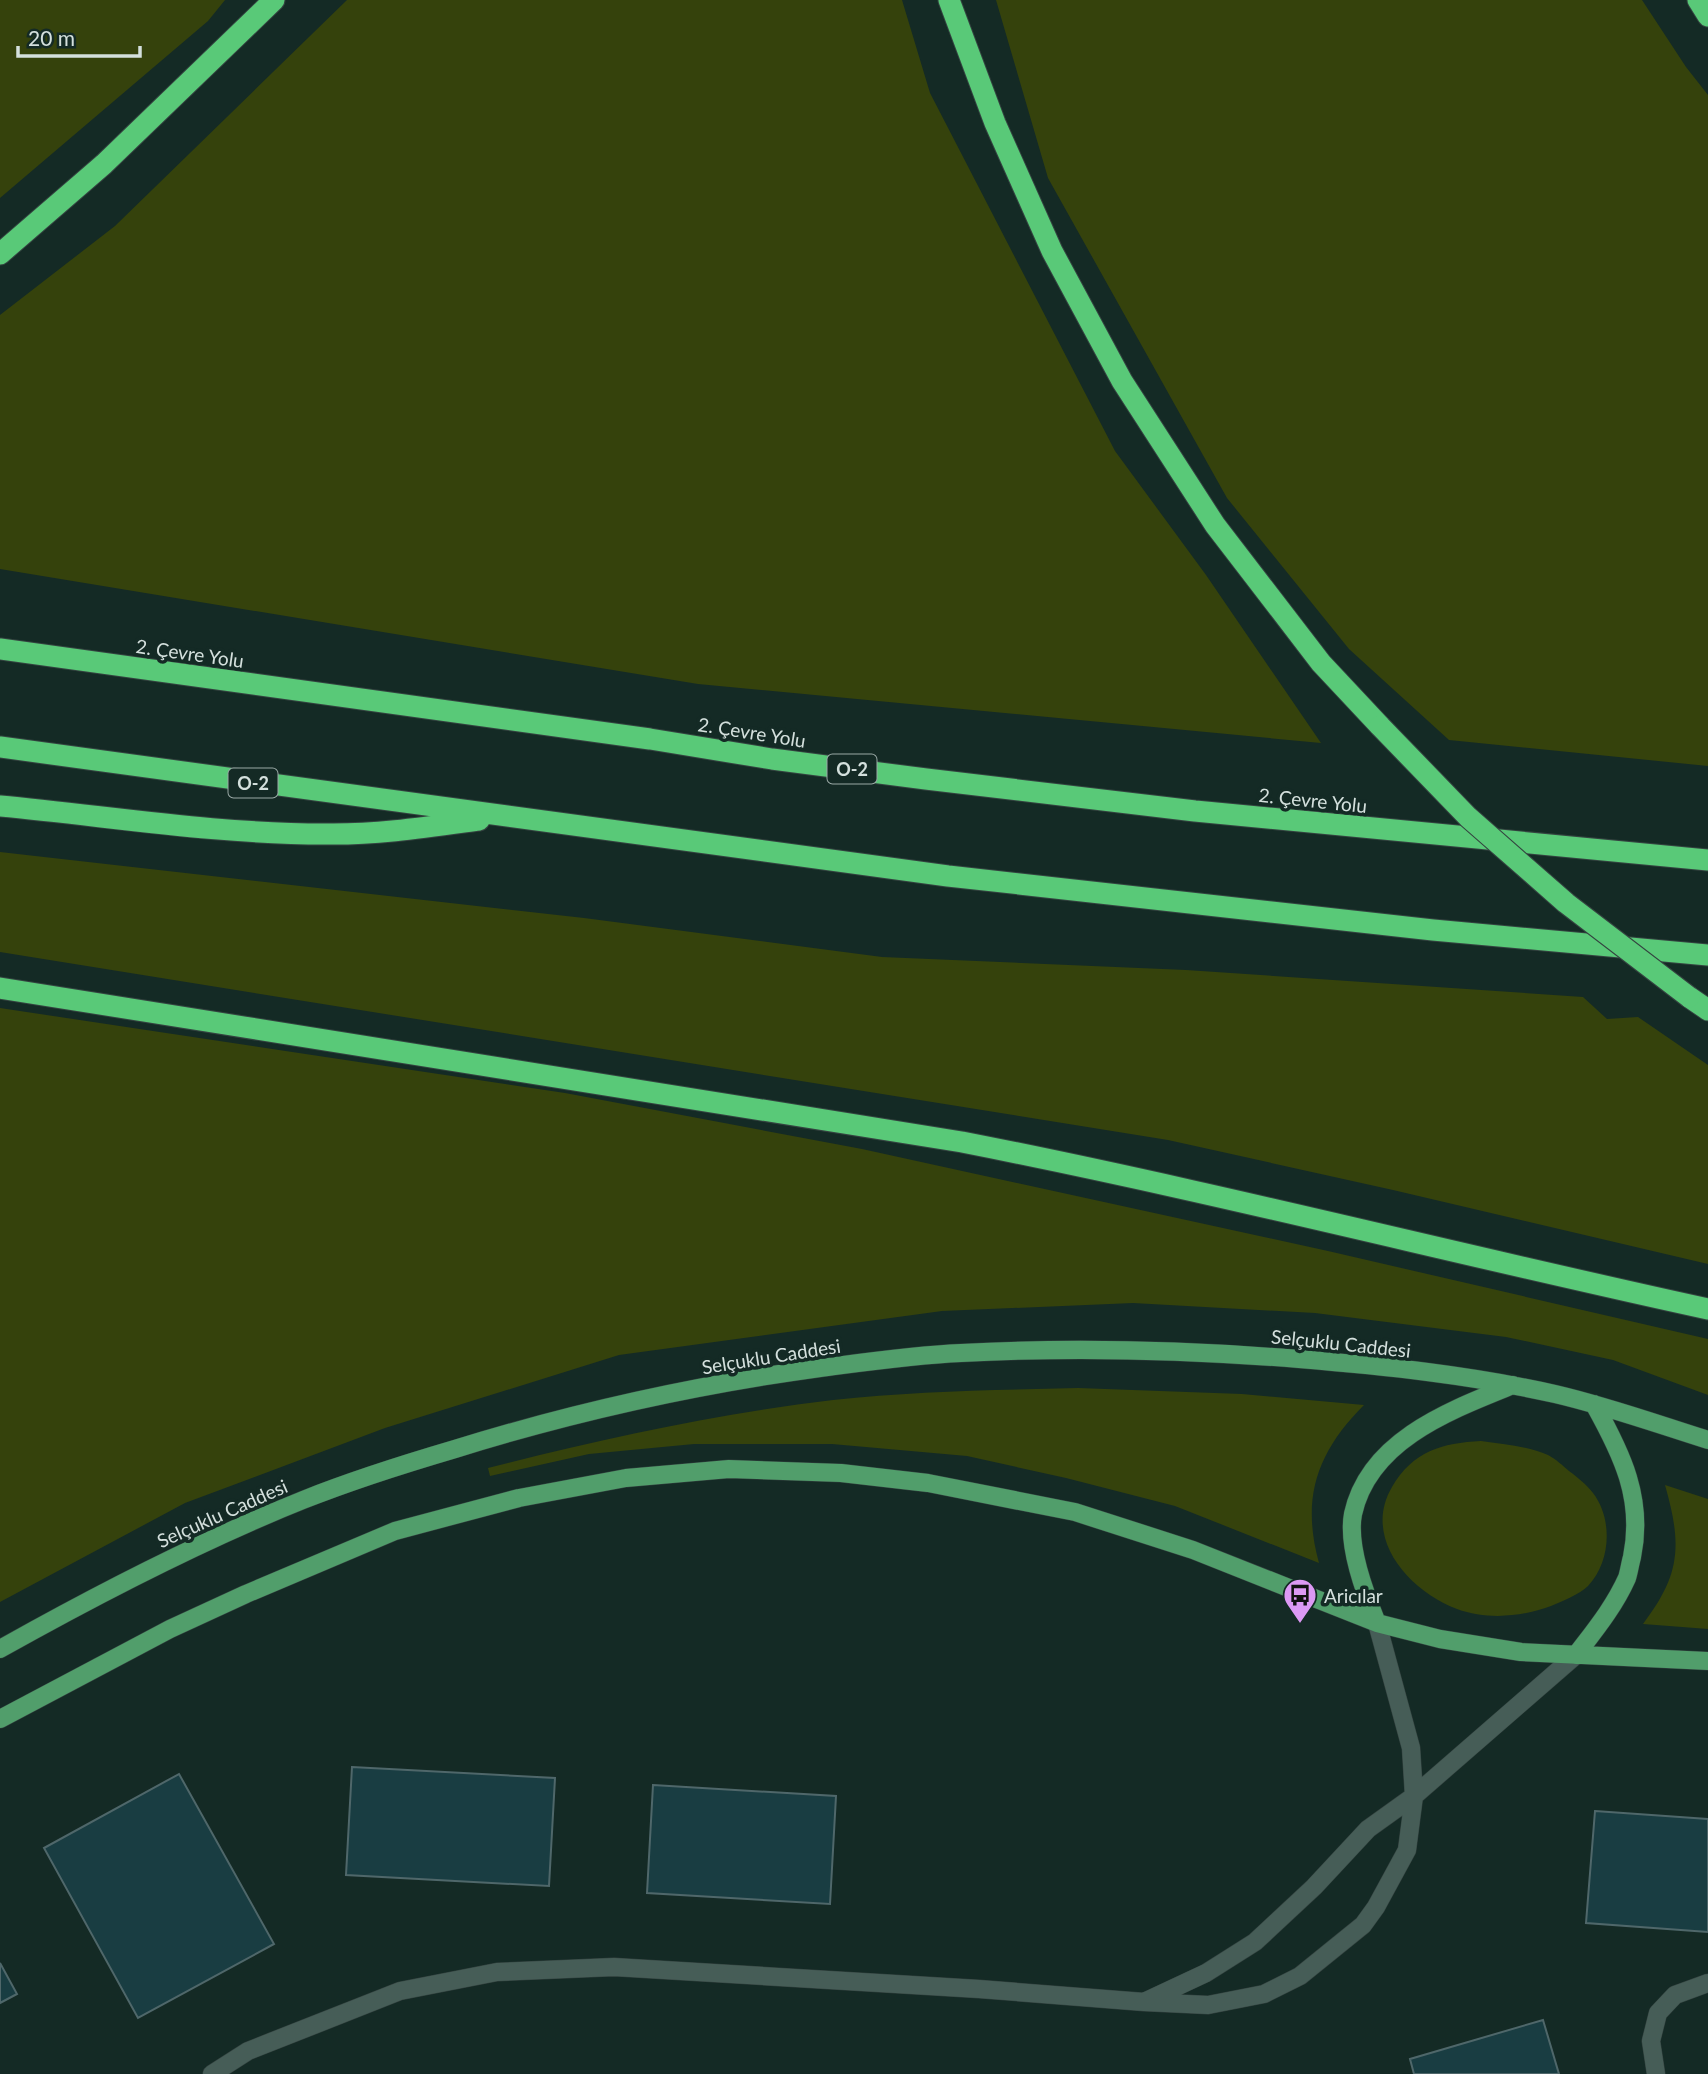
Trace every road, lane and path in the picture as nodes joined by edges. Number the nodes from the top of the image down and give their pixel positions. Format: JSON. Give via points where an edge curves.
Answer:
{"nodes":[{"id":1,"x":274,"y":0,"type":"edge"},
{"id":2,"x":949,"y":0,"type":"edge"},
{"id":3,"x":1698,"y":0,"type":"edge"},
{"id":4,"x":1708,"y":16,"type":"edge"},
{"id":5,"x":0,"y":254,"type":"edge"},
{"id":6,"x":0,"y":649,"type":"edge"},
{"id":7,"x":0,"y":747,"type":"edge"},
{"id":8,"x":0,"y":806,"type":"edge"},
{"id":9,"x":507,"y":817,"type":"junction"},
{"id":10,"x":1708,"y":860,"type":"edge"},
{"id":11,"x":1708,"y":955,"type":"edge"},
{"id":12,"x":0,"y":988,"type":"edge"},
{"id":13,"x":1708,"y":1010,"type":"edge"},
{"id":14,"x":1708,"y":1309,"type":"edge"},
{"id":15,"x":1513,"y":1385,"type":"junction"},
{"id":16,"x":1594,"y":1404,"type":"junction"},
{"id":17,"x":1708,"y":1440,"type":"edge"},
{"id":18,"x":1377,"y":1623,"type":"junction"},
{"id":19,"x":0,"y":1650,"type":"edge"},
{"id":20,"x":1576,"y":1655,"type":"junction"},
{"id":21,"x":1708,"y":1661,"type":"edge"},
{"id":22,"x":0,"y":1719,"type":"edge"},
{"id":23,"x":1414,"y":1796,"type":"junction"},
{"id":24,"x":1708,"y":1983,"type":"edge"},
{"id":25,"x":1144,"y":2002,"type":"junction"},
{"id":26,"x":212,"y":2074,"type":"edge"},
{"id":27,"x":1656,"y":2074,"type":"edge"}],
"edges":[{"from":1,"to":5,"type":"highway","via":[[104,164]]},
{"from":2,"to":13,"type":"highway","bridge":true,"via":[[995,123],[1052,251],[1122,381],[1222,535],[1321,663],[1468,817],[1566,903]]},
{"from":3,"to":4,"type":"highway"},
{"from":6,"to":10,"type":"highway","name":"2. Çevre Yolu","number":"O-2","via":[[900,775],[1195,811]]},
{"from":7,"to":9,"type":"highway","number":"O-2"},
{"from":8,"to":9,"type":"highway","via":[[327,835]]},
{"from":9,"to":11,"type":"highway","number":"O-2","via":[[1086,892]]},
{"from":12,"to":14,"type":"highway","via":[[975,1144]]},
{"from":15,"to":16,"type":"main road","name":"Selçuklu Caddesi"},
{"from":15,"to":18,"type":"main road","via":[[1404,1437],[1367,1478],[1353,1515],[1354,1556]]},
{"from":15,"to":19,"type":"main road","name":"Selçuklu Caddesi","via":[[1363,1364],[1089,1350],[960,1353],[754,1377],[527,1427],[383,1471],[303,1500],[138,1574]]},
{"from":16,"to":17,"type":"main road","name":"Selçuklu Caddesi"},
{"from":16,"to":20,"type":"main road","via":[[1616,1444],[1633,1491],[1637,1533],[1628,1576],[1607,1615]]},
{"from":18,"to":20,"type":"main road","via":[[1440,1639]]},
{"from":18,"to":22,"type":"main road","via":[[1193,1550],[1075,1512],[928,1483],[841,1473],[716,1470],[572,1488],[395,1531],[170,1629]]},
{"from":18,"to":23,"type":"lane","via":[[1410,1748]]},
{"from":20,"to":21,"type":"main road"},
{"from":20,"to":23,"type":"lane"},
{"from":23,"to":25,"type":"lane","via":[[1368,1829],[1255,1942],[1206,1973]]},
{"from":23,"to":25,"type":"lane","via":[[1407,1850],[1376,1907],[1363,1925],[1300,1976],[1264,1994],[1208,2006]]},
{"from":24,"to":27,"type":"lane","via":[[1675,1995],[1658,2013],[1651,2041]]},
{"from":25,"to":26,"type":"lane","via":[[614,1967],[497,1972],[400,1992],[248,2051]]}]}
